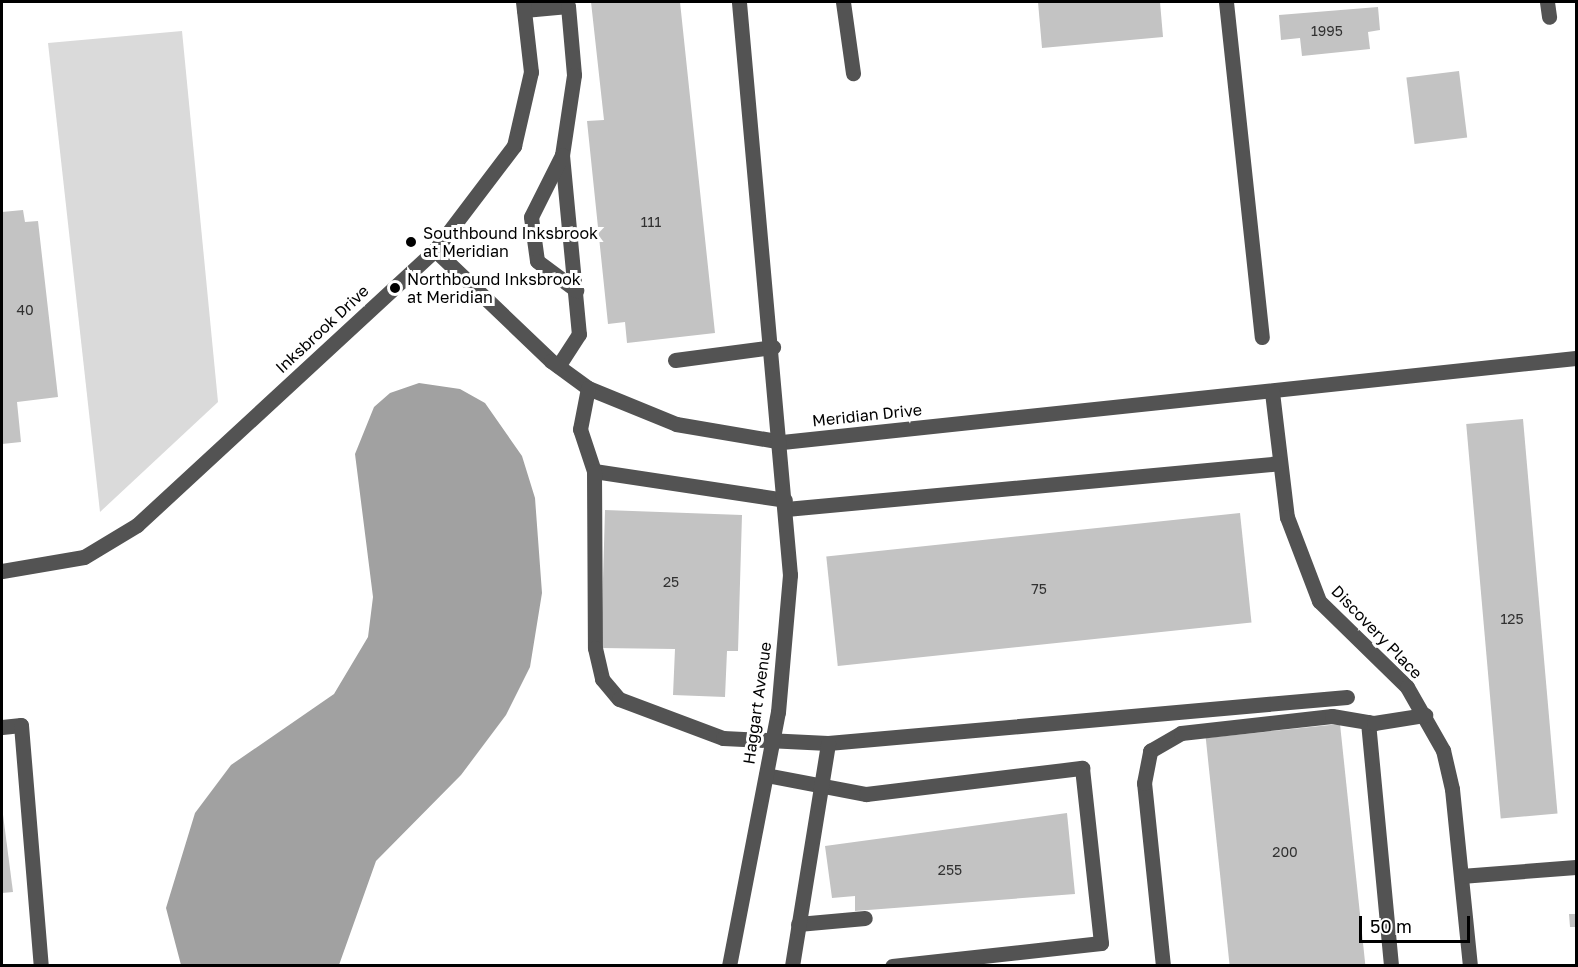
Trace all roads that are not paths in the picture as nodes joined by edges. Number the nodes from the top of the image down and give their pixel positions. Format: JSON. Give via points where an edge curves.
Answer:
{"nodes":[{"id":1,"x":739,"y":2,"type":"edge"},
{"id":2,"x":843,"y":2,"type":"edge"},
{"id":3,"x":1226,"y":2,"type":"edge"},
{"id":4,"x":571,"y":4,"type":"edge"},
{"id":5,"x":524,"y":6,"type":"edge"},
{"id":6,"x":853,"y":73,"type":"dead end"},
{"id":7,"x":562,"y":155,"type":"junction"},
{"id":8,"x":435,"y":250,"type":"junction"},
{"id":9,"x":576,"y":290,"type":"junction"},
{"id":10,"x":1262,"y":337,"type":"dead end"},
{"id":11,"x":773,"y":347,"type":"junction"},
{"id":12,"x":1576,"y":358,"type":"edge"},
{"id":13,"x":675,"y":360,"type":"dead end"},
{"id":14,"x":558,"y":366,"type":"junction"},
{"id":15,"x":588,"y":388,"type":"junction"},
{"id":16,"x":1272,"y":392,"type":"junction"},
{"id":17,"x":782,"y":442,"type":"junction"},
{"id":18,"x":1279,"y":463,"type":"junction"},
{"id":19,"x":594,"y":471,"type":"junction"},
{"id":20,"x":785,"y":504,"type":"junction"},
{"id":21,"x":2,"y":571,"type":"edge"},
{"id":22,"x":1347,"y":697,"type":"dead end"},
{"id":23,"x":1425,"y":715,"type":"junction"},
{"id":24,"x":1368,"y":722,"type":"junction"},
{"id":25,"x":2,"y":727,"type":"edge"},
{"id":26,"x":772,"y":742,"type":"junction"},
{"id":27,"x":828,"y":743,"type":"junction"},
{"id":28,"x":766,"y":775,"type":"junction"},
{"id":29,"x":823,"y":787,"type":"junction"},
{"id":30,"x":1576,"y":867,"type":"edge"},
{"id":31,"x":1461,"y":876,"type":"junction"},
{"id":32,"x":865,"y":918,"type":"dead end"},
{"id":33,"x":798,"y":924,"type":"junction"},
{"id":34,"x":41,"y":966,"type":"edge"},
{"id":35,"x":729,"y":966,"type":"edge"},
{"id":36,"x":792,"y":966,"type":"edge"},
{"id":37,"x":892,"y":966,"type":"edge"},
{"id":38,"x":1162,"y":966,"type":"edge"},
{"id":39,"x":1391,"y":966,"type":"edge"},
{"id":40,"x":1470,"y":966,"type":"edge"}],
"edges":[{"from":1,"to":11,"type":"street","name":"Haggart Avenue"},
{"from":2,"to":6,"type":"street"},
{"from":3,"to":10,"type":"street"},
{"from":4,"to":5,"type":"street"},
{"from":4,"to":7,"type":"street","via":[[574,75]]},
{"from":5,"to":8,"type":"street","name":"Inksbrook Drive","via":[[531,72],[514,146]]},
{"from":7,"to":9,"type":"street"},
{"from":7,"to":9,"type":"street","via":[[531,217],[537,261]]},
{"from":8,"to":14,"type":"street","name":"Meridian Drive"},
{"from":8,"to":21,"type":"street","name":"Inksbrook Drive","via":[[137,525],[84,557]]},
{"from":9,"to":14,"type":"street","via":[[579,333]]},
{"from":11,"to":13,"type":"street"},
{"from":11,"to":17,"type":"street","name":"Haggart Avenue"},
{"from":12,"to":16,"type":"street","name":"Meridian Drive"},
{"from":14,"to":15,"type":"street","name":"Meridian Drive"},
{"from":15,"to":17,"type":"street","name":"Meridian Drive","via":[[676,424]]},
{"from":15,"to":19,"type":"street","via":[[580,429]]},
{"from":16,"to":17,"type":"street","name":"Meridian Drive"},
{"from":16,"to":18,"type":"street","name":"Discovery Place"},
{"from":17,"to":20,"type":"street","name":"Haggart Avenue"},
{"from":18,"to":20,"type":"street"},
{"from":18,"to":23,"type":"street","name":"Discovery Place","via":[[1295,551],[1319,601],[1407,687]]},
{"from":19,"to":20,"type":"street"},
{"from":19,"to":26,"type":"street","via":[[595,648],[602,679],[619,699],[723,738]]},
{"from":20,"to":26,"type":"street","name":"Haggart Avenue","via":[[790,575]]},
{"from":22,"to":27,"type":"street"},
{"from":23,"to":24,"type":"street"},
{"from":23,"to":31,"type":"street","name":"Discovery Place","via":[[1443,750],[1452,789]]},
{"from":24,"to":38,"type":"street","via":[[1332,716],[1181,733],[1150,751],[1144,783]]},
{"from":24,"to":39,"type":"street"},
{"from":25,"to":34,"type":"street","via":[[21,725]]},
{"from":26,"to":27,"type":"street"},
{"from":26,"to":28,"type":"street","name":"Haggart Avenue"},
{"from":27,"to":29,"type":"street"},
{"from":28,"to":29,"type":"street"},
{"from":28,"to":35,"type":"street","name":"Haggart Avenue"},
{"from":29,"to":33,"type":"street"},
{"from":29,"to":37,"type":"street","via":[[866,794],[1083,768],[1101,943]]},
{"from":30,"to":31,"type":"street"},
{"from":31,"to":40,"type":"street","name":"Discovery Place"},
{"from":32,"to":33,"type":"street"},
{"from":33,"to":36,"type":"street"}]}
